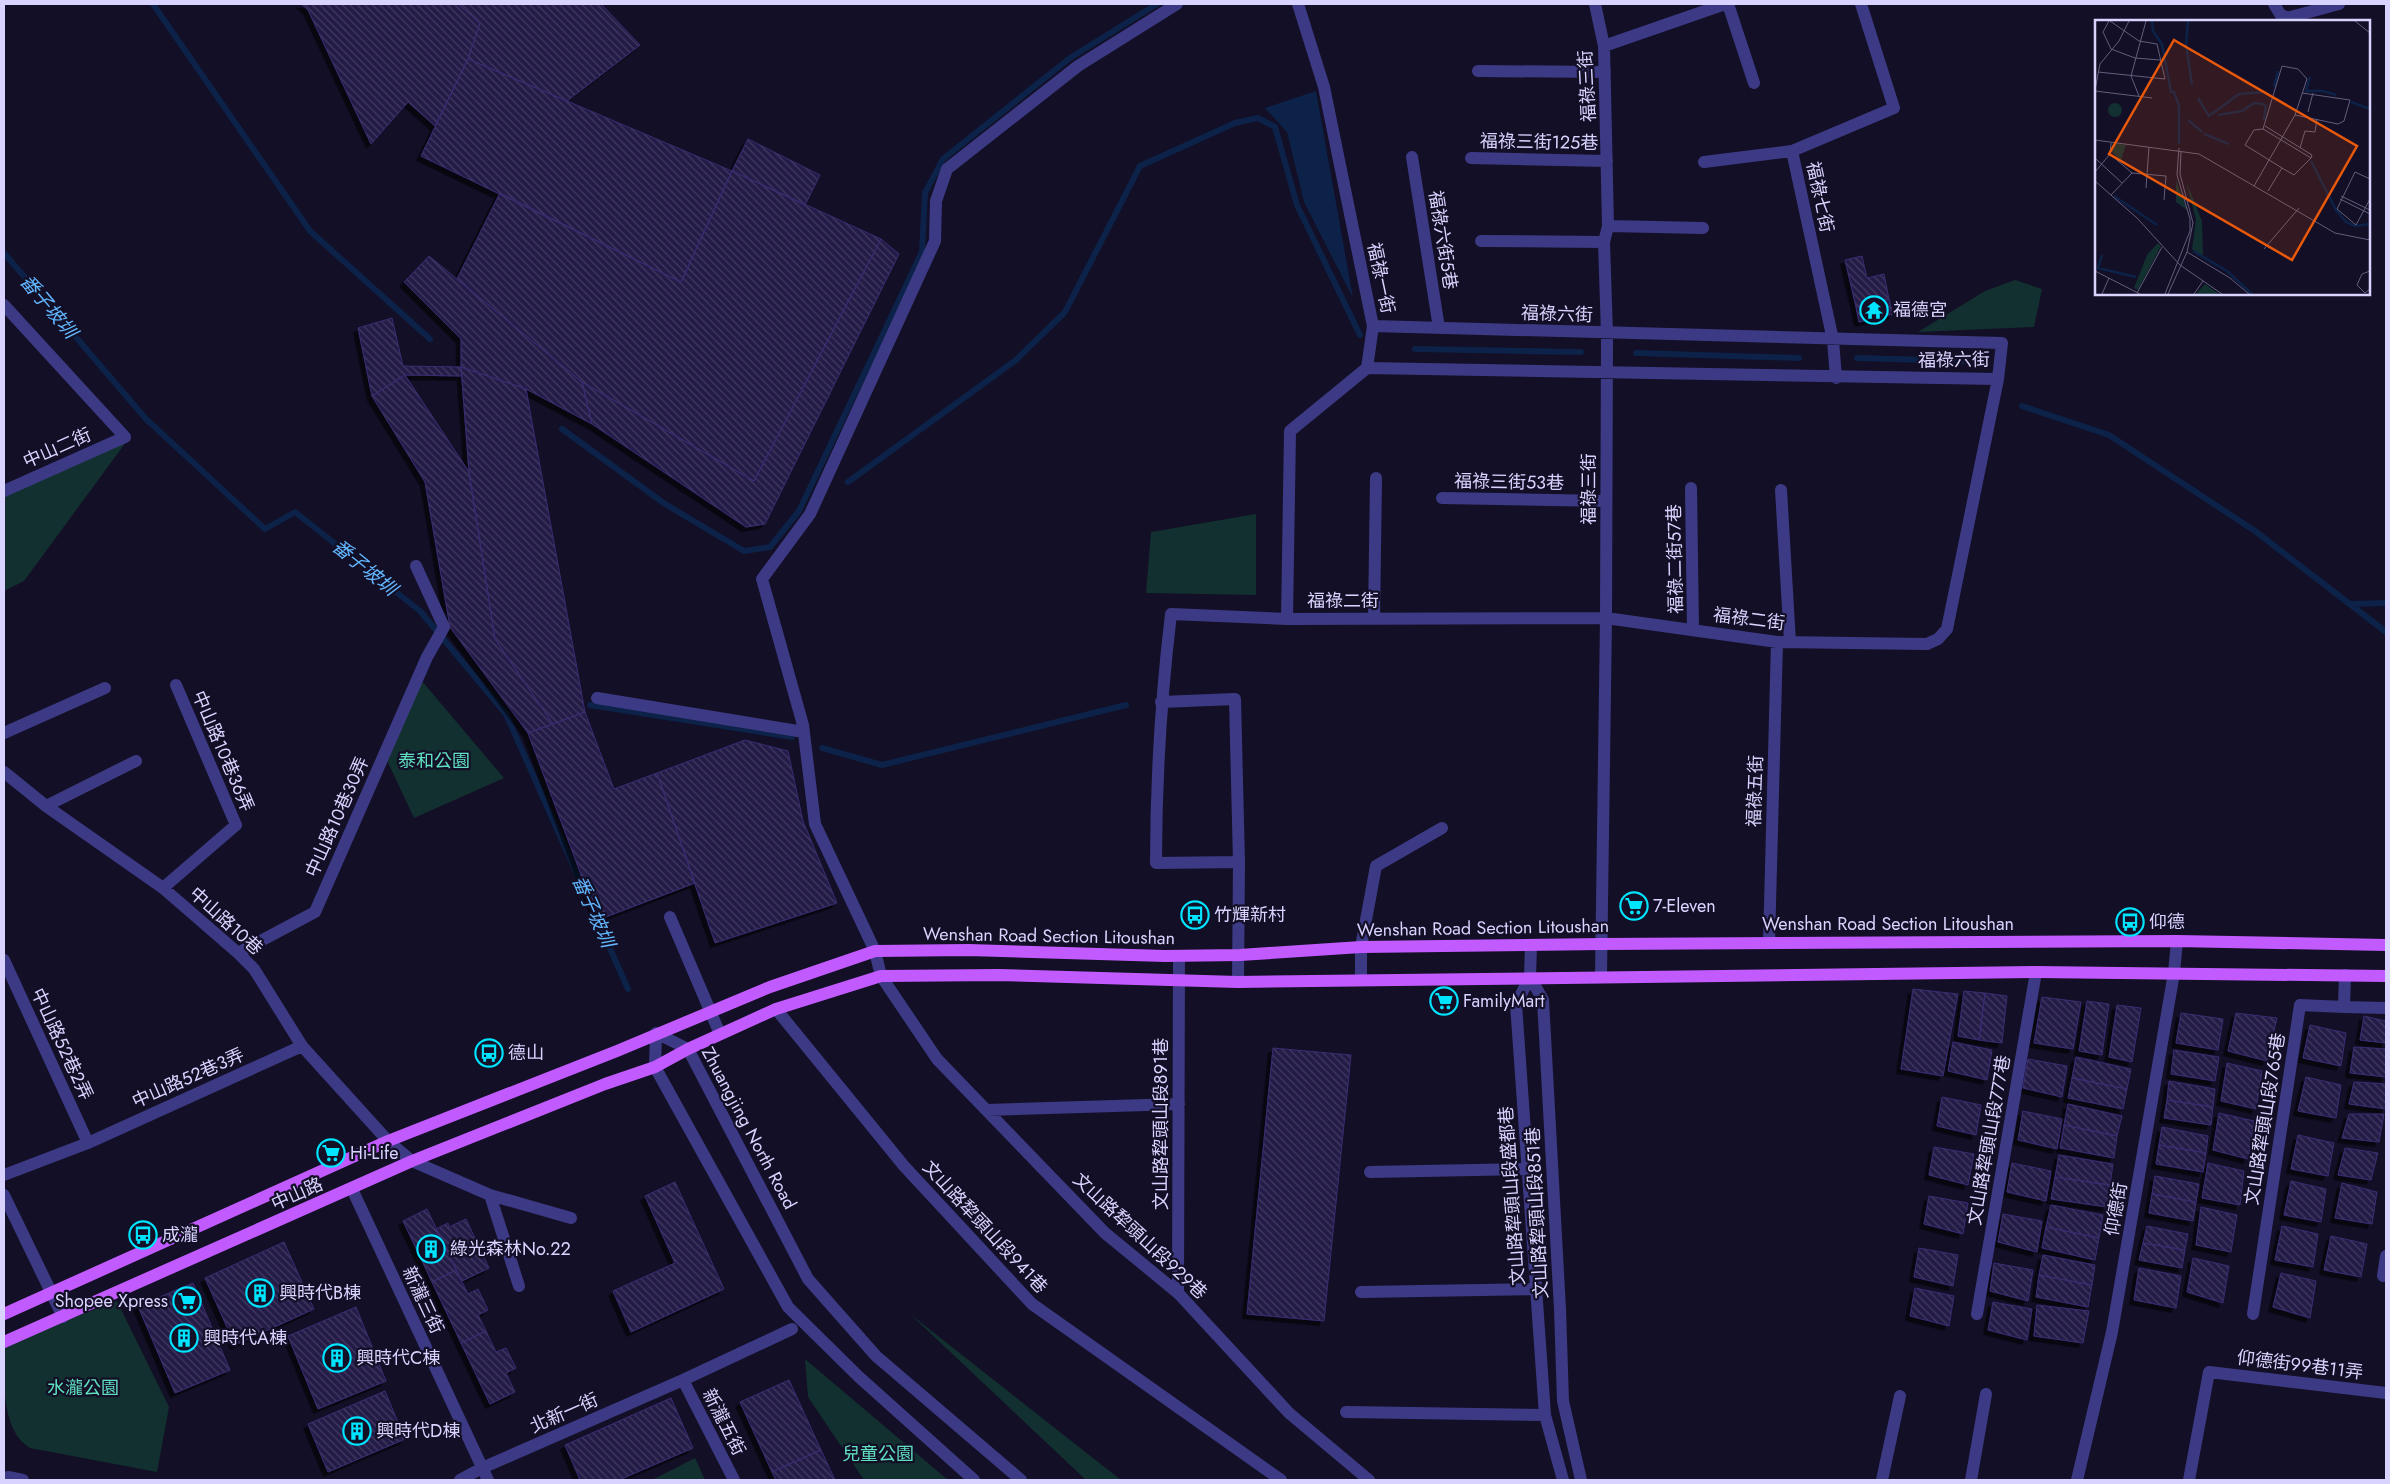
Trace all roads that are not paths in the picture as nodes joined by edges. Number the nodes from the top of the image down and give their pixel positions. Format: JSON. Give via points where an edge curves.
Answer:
{"nodes":[{"id":1,"x":1177,"y":4,"type":"edge"},
{"id":2,"x":1298,"y":4,"type":"edge"},
{"id":3,"x":1595,"y":4,"type":"edge"},
{"id":4,"x":1726,"y":4,"type":"edge"},
{"id":5,"x":1861,"y":4,"type":"edge"},
{"id":6,"x":2274,"y":4,"type":"edge"},
{"id":7,"x":2339,"y":4,"type":"edge"},
{"id":8,"x":1604,"y":46,"type":"junction"},
{"id":9,"x":1478,"y":71,"type":"dead end"},
{"id":10,"x":1605,"y":72,"type":"junction"},
{"id":11,"x":1754,"y":83,"type":"dead end"},
{"id":12,"x":1792,"y":151,"type":"junction"},
{"id":13,"x":1412,"y":157,"type":"dead end"},
{"id":14,"x":1471,"y":158,"type":"dead end"},
{"id":15,"x":1608,"y":161,"type":"junction"},
{"id":16,"x":1704,"y":162,"type":"dead end"},
{"id":17,"x":1608,"y":226,"type":"junction"},
{"id":18,"x":1703,"y":228,"type":"dead end"},
{"id":19,"x":1482,"y":241,"type":"dead end"},
{"id":20,"x":1604,"y":242,"type":"junction"},
{"id":21,"x":4,"y":305,"type":"edge"},
{"id":22,"x":1373,"y":326,"type":"junction"},
{"id":23,"x":1439,"y":328,"type":"junction"},
{"id":24,"x":1607,"y":334,"type":"junction"},
{"id":25,"x":1833,"y":340,"type":"junction"},
{"id":26,"x":1366,"y":368,"type":"junction"},
{"id":27,"x":1606,"y":371,"type":"junction"},
{"id":28,"x":1836,"y":378,"type":"junction"},
{"id":29,"x":1998,"y":379,"type":"junction"},
{"id":30,"x":1376,"y":478,"type":"dead end"},
{"id":31,"x":1692,"y":488,"type":"dead end"},
{"id":32,"x":1781,"y":490,"type":"dead end"},
{"id":33,"x":4,"y":491,"type":"edge"},
{"id":34,"x":1442,"y":498,"type":"dead end"},
{"id":35,"x":1606,"y":501,"type":"junction"},
{"id":36,"x":416,"y":566,"type":"dead end"},
{"id":37,"x":1606,"y":618,"type":"junction"},
{"id":38,"x":1288,"y":619,"type":"junction"},
{"id":39,"x":1374,"y":619,"type":"junction"},
{"id":40,"x":1693,"y":630,"type":"junction"},
{"id":41,"x":1784,"y":642,"type":"junction"},
{"id":42,"x":176,"y":685,"type":"dead end"},
{"id":43,"x":106,"y":688,"type":"dead end"},
{"id":44,"x":597,"y":698,"type":"dead end"},
{"id":45,"x":1161,"y":702,"type":"junction"},
{"id":46,"x":804,"y":732,"type":"junction"},
{"id":47,"x":4,"y":733,"type":"edge"},
{"id":48,"x":136,"y":761,"type":"dead end"},
{"id":49,"x":4,"y":772,"type":"edge"},
{"id":50,"x":46,"y":806,"type":"junction"},
{"id":51,"x":1442,"y":828,"type":"dead end"},
{"id":52,"x":1239,"y":862,"type":"junction"},
{"id":53,"x":163,"y":888,"type":"junction"},
{"id":54,"x":670,"y":917,"type":"dead end"},
{"id":55,"x":2177,"y":941,"type":"junction"},
{"id":56,"x":1769,"y":942,"type":"junction"},
{"id":57,"x":1601,"y":944,"type":"junction"},
{"id":58,"x":1531,"y":945,"type":"junction"},
{"id":59,"x":2386,"y":945,"type":"edge"},
{"id":60,"x":1361,"y":946,"type":"junction"},
{"id":61,"x":875,"y":951,"type":"junction"},
{"id":62,"x":238,"y":953,"type":"junction"},
{"id":63,"x":1240,"y":955,"type":"junction"},
{"id":64,"x":1179,"y":956,"type":"junction"},
{"id":65,"x":4,"y":960,"type":"edge"},
{"id":66,"x":2036,"y":972,"type":"junction"},
{"id":67,"x":2174,"y":973,"type":"junction"},
{"id":68,"x":2345,"y":975,"type":"junction"},
{"id":69,"x":881,"y":976,"type":"junction"},
{"id":70,"x":1601,"y":976,"type":"junction"},
{"id":71,"x":2386,"y":976,"type":"edge"},
{"id":72,"x":1530,"y":977,"type":"junction"},
{"id":73,"x":1361,"y":980,"type":"junction"},
{"id":74,"x":1180,"y":982,"type":"junction"},
{"id":75,"x":1238,"y":982,"type":"junction"},
{"id":76,"x":2344,"y":1007,"type":"junction"},
{"id":77,"x":2386,"y":1008,"type":"edge"},
{"id":78,"x":776,"y":1009,"type":"junction"},
{"id":79,"x":711,"y":1011,"type":"junction"},
{"id":80,"x":656,"y":1034,"type":"junction"},
{"id":81,"x":720,"y":1034,"type":"junction"},
{"id":82,"x":302,"y":1046,"type":"junction"},
{"id":83,"x":688,"y":1049,"type":"junction"},
{"id":84,"x":655,"y":1067,"type":"junction"},
{"id":85,"x":1179,"y":1104,"type":"junction"},
{"id":86,"x":987,"y":1110,"type":"junction"},
{"id":87,"x":388,"y":1142,"type":"junction"},
{"id":88,"x":88,"y":1143,"type":"junction"},
{"id":89,"x":412,"y":1161,"type":"junction"},
{"id":90,"x":1528,"y":1170,"type":"junction"},
{"id":91,"x":1370,"y":1172,"type":"dead end"},
{"id":92,"x":4,"y":1175,"type":"edge"},
{"id":93,"x":352,"y":1189,"type":"junction"},
{"id":94,"x":4,"y":1195,"type":"edge"},
{"id":95,"x":490,"y":1195,"type":"junction"},
{"id":96,"x":571,"y":1218,"type":"dead end"},
{"id":97,"x":2386,"y":1256,"type":"edge"},
{"id":98,"x":2383,"y":1276,"type":"dead end"},
{"id":99,"x":519,"y":1286,"type":"dead end"},
{"id":100,"x":1536,"y":1289,"type":"junction"},
{"id":101,"x":1178,"y":1292,"type":"junction"},
{"id":102,"x":1361,"y":1292,"type":"dead end"},
{"id":103,"x":52,"y":1294,"type":"junction"},
{"id":104,"x":4,"y":1314,"type":"edge"},
{"id":105,"x":1977,"y":1314,"type":"dead end"},
{"id":106,"x":2253,"y":1314,"type":"dead end"},
{"id":107,"x":63,"y":1317,"type":"junction"},
{"id":108,"x":792,"y":1329,"type":"dead end"},
{"id":109,"x":4,"y":1342,"type":"edge"},
{"id":110,"x":683,"y":1380,"type":"junction"},
{"id":111,"x":2386,"y":1393,"type":"edge"},
{"id":112,"x":1986,"y":1394,"type":"dead end"},
{"id":113,"x":1900,"y":1396,"type":"dead end"},
{"id":114,"x":1346,"y":1412,"type":"dead end"},
{"id":115,"x":1545,"y":1415,"type":"junction"},
{"id":116,"x":482,"y":1468,"type":"junction"},
{"id":117,"x":7,"y":1475,"type":"edge"},
{"id":118,"x":23,"y":1480,"type":"edge"},
{"id":119,"x":460,"y":1480,"type":"edge"},
{"id":120,"x":488,"y":1480,"type":"edge"},
{"id":121,"x":734,"y":1480,"type":"edge"},
{"id":122,"x":974,"y":1480,"type":"edge"},
{"id":123,"x":1022,"y":1480,"type":"edge"},
{"id":124,"x":1281,"y":1480,"type":"edge"},
{"id":125,"x":1369,"y":1480,"type":"edge"},
{"id":126,"x":1563,"y":1480,"type":"edge"},
{"id":127,"x":1581,"y":1480,"type":"edge"},
{"id":128,"x":1882,"y":1480,"type":"edge"},
{"id":129,"x":1971,"y":1480,"type":"edge"},
{"id":130,"x":2077,"y":1480,"type":"edge"},
{"id":131,"x":2189,"y":1480,"type":"edge"}],
"edges":[{"from":1,"to":46,"type":"street","name":"文山路犂頭山段929巷","via":[[1078,66],[948,169],[936,201],[935,240],[810,514],[762,579]]},
{"from":2,"to":22,"type":"street","name":"福祿一街","via":[[1324,88]]},
{"from":3,"to":8,"type":"street","name":"福祿三街"},
{"from":4,"to":8,"type":"street"},
{"from":4,"to":11,"type":"street"},
{"from":5,"to":12,"type":"street","name":"福祿七街","via":[[1894,108]]},
{"from":6,"to":7,"type":"street","via":[[2287,18]]},
{"from":8,"to":10,"type":"street","name":"福祿三街"},
{"from":9,"to":10,"type":"street"},
{"from":10,"to":15,"type":"street","name":"福祿三街"},
{"from":12,"to":16,"type":"street"},
{"from":12,"to":25,"type":"street","name":"福祿七街"},
{"from":13,"to":23,"type":"street","name":"福祿六街5巷"},
{"from":14,"to":15,"type":"street","name":"福祿三街125巷"},
{"from":15,"to":17,"type":"street","name":"福祿三街"},
{"from":17,"to":18,"type":"street"},
{"from":17,"to":20,"type":"street","name":"福祿三街"},
{"from":19,"to":20,"type":"street"},
{"from":20,"to":24,"type":"street","name":"福祿三街"},
{"from":21,"to":33,"type":"street","name":"中山二街","via":[[125,437]]},
{"from":22,"to":23,"type":"street","name":"福祿六街"},
{"from":22,"to":26,"type":"street","name":"福祿一街"},
{"from":23,"to":24,"type":"street","name":"福祿六街"},
{"from":24,"to":25,"type":"street","name":"福祿六街"},
{"from":24,"to":27,"type":"street","name":"福祿三街"},
{"from":25,"to":28,"type":"street","name":"福祿七街"},
{"from":25,"to":29,"type":"street","name":"福祿六街","via":[[2002,343]]},
{"from":26,"to":27,"type":"street","name":"福祿六街"},
{"from":26,"to":38,"type":"street","via":[[1290,431]]},
{"from":27,"to":28,"type":"street","name":"福祿六街"},
{"from":27,"to":35,"type":"street","name":"福祿三街"},
{"from":28,"to":29,"type":"street","name":"福祿六街"},
{"from":29,"to":41,"type":"street","name":"福祿二街","via":[[1947,629],[1938,639],[1926,644]]},
{"from":30,"to":39,"type":"street"},
{"from":31,"to":40,"type":"street","name":"福祿二街57巷"},
{"from":32,"to":41,"type":"street","name":"福祿五街"},
{"from":34,"to":35,"type":"street","name":"福祿三街53巷"},
{"from":35,"to":37,"type":"street","name":"福祿三街"},
{"from":36,"to":62,"type":"street","name":"中山路10巷30弄","via":[[444,627],[427,657],[315,912]]},
{"from":37,"to":39,"type":"street","name":"福祿二街"},
{"from":37,"to":40,"type":"street","name":"福祿二街"},
{"from":37,"to":57,"type":"street","name":"福祿三街"},
{"from":38,"to":39,"type":"street","name":"福祿二街"},
{"from":38,"to":45,"type":"street","name":"福祿二街","via":[[1171,614]]},
{"from":40,"to":41,"type":"street","name":"福祿二街"},
{"from":41,"to":56,"type":"street","name":"福祿五街"},
{"from":42,"to":53,"type":"street","name":"中山路10巷36弄","via":[[236,825]]},
{"from":43,"to":47,"type":"street"},
{"from":44,"to":46,"type":"street"},
{"from":45,"to":52,"type":"street","via":[[1236,699]]},
{"from":45,"to":52,"type":"street","via":[[1156,780],[1156,863]]},
{"from":46,"to":61,"type":"street","name":"文山路犂頭山段929巷","via":[[815,824]]},
{"from":48,"to":50,"type":"street"},
{"from":49,"to":50,"type":"street","name":"中山路10巷"},
{"from":50,"to":53,"type":"street","name":"中山路10巷"},
{"from":51,"to":60,"type":"street","via":[[1376,866]]},
{"from":52,"to":63,"type":"street"},
{"from":53,"to":62,"type":"street","name":"中山路10巷"},
{"from":54,"to":79,"type":"street"},
{"from":55,"to":56,"type":"main road","name":"Wenshan Road Section Litoushan"},
{"from":55,"to":59,"type":"main road","name":"Wenshan Road Section Litoushan"},
{"from":55,"to":67,"type":"street","name":"仰德街"},
{"from":56,"to":57,"type":"main road","name":"Wenshan Road Section Litoushan"},
{"from":57,"to":58,"type":"main road","name":"Wenshan Road Section Litoushan"},
{"from":57,"to":70,"type":"street","name":"福祿三街"},
{"from":58,"to":60,"type":"main road","name":"Wenshan Road Section Litoushan"},
{"from":58,"to":72,"type":"street"},
{"from":60,"to":63,"type":"main road","name":"Wenshan Road Section Litoushan"},
{"from":60,"to":73,"type":"street"},
{"from":61,"to":64,"type":"main road","name":"Wenshan Road Section Litoushan","via":[[970,950]]},
{"from":61,"to":69,"type":"street","name":"文山路犂頭山段929巷"},
{"from":61,"to":79,"type":"main road","name":"Wenshan Road Section Litoushan"},
{"from":62,"to":82,"type":"street","name":"中山路10巷","via":[[254,970]]},
{"from":63,"to":64,"type":"main road","name":"Wenshan Road Section Litoushan"},
{"from":63,"to":75,"type":"street"},
{"from":64,"to":74,"type":"street","name":"文山路犂頭山段891巷"},
{"from":65,"to":88,"type":"street","name":"中山路52巷2弄"},
{"from":66,"to":67,"type":"main road"},
{"from":66,"to":70,"type":"main road"},
{"from":66,"to":105,"type":"street","name":"文山路犂頭山段777巷"},
{"from":67,"to":68,"type":"main road"},
{"from":67,"to":130,"type":"street","name":"仰德街","via":[[2112,1332]]},
{"from":68,"to":71,"type":"main road"},
{"from":68,"to":76,"type":"street"},
{"from":69,"to":74,"type":"main road","via":[[999,975]]},
{"from":69,"to":78,"type":"main road"},
{"from":69,"to":86,"type":"street","name":"文山路犂頭山段929巷","via":[[937,1059]]},
{"from":70,"to":72,"type":"main road"},
{"from":72,"to":73,"type":"main road"},
{"from":72,"to":90,"type":"street","name":"文山路犂頭山段盛都巷","via":[[1516,1004]]},
{"from":72,"to":127,"type":"street","name":"文山路犂頭山段851巷","via":[[1543,1000],[1563,1401]]},
{"from":73,"to":75,"type":"main road"},
{"from":74,"to":75,"type":"main road"},
{"from":74,"to":85,"type":"street","name":"文山路犂頭山段891巷"},
{"from":76,"to":77,"type":"street"},
{"from":76,"to":106,"type":"street","name":"文山路犂頭山段765巷","via":[[2300,1005]]},
{"from":78,"to":81,"type":"main road"},
{"from":78,"to":124,"type":"street","name":"文山路犂頭山段941巷","via":[[904,1166],[1032,1304]]},
{"from":79,"to":80,"type":"main road","name":"Wenshan Road Section Litoushan"},
{"from":79,"to":81,"type":"street"},
{"from":80,"to":83,"type":"street","name":"Zhuangjing North Road"},
{"from":80,"to":84,"type":"street"},
{"from":80,"to":87,"type":"main road","name":"中山路"},
{"from":81,"to":83,"type":"main road"},
{"from":82,"to":87,"type":"street","name":"中山路10巷"},
{"from":82,"to":88,"type":"street","name":"中山路52巷3弄"},
{"from":83,"to":84,"type":"main road","name":"中山路"},
{"from":83,"to":123,"type":"street","name":"Zhuangjing North Road","via":[[808,1279],[876,1356]]},
{"from":84,"to":89,"type":"main road","name":"中山路"},
{"from":84,"to":122,"type":"street","via":[[788,1307],[859,1377]]},
{"from":85,"to":86,"type":"street"},
{"from":85,"to":101,"type":"street","name":"文山路犂頭山段891巷"},
{"from":86,"to":101,"type":"street","name":"文山路犂頭山段929巷","via":[[1105,1233]]},
{"from":87,"to":89,"type":"street","name":"中山路10巷"},
{"from":87,"to":103,"type":"main road","name":"中山路"},
{"from":88,"to":92,"type":"street","name":"中山路52巷3弄"},
{"from":89,"to":93,"type":"main road","name":"中山路"},
{"from":89,"to":95,"type":"street","name":"中山路10巷"},
{"from":90,"to":91,"type":"street"},
{"from":90,"to":100,"type":"street","name":"文山路犂頭山段盛都巷"},
{"from":93,"to":107,"type":"main road","name":"中山路"},
{"from":93,"to":116,"type":"street","name":"新瀧三街"},
{"from":94,"to":103,"type":"street"},
{"from":95,"to":96,"type":"street","name":"中山路10巷"},
{"from":95,"to":99,"type":"street"},
{"from":97,"to":98,"type":"street"},
{"from":100,"to":102,"type":"street"},
{"from":100,"to":115,"type":"street","name":"文山路犂頭山段盛都巷"},
{"from":101,"to":125,"type":"street","name":"文山路犂頭山段929巷","via":[[1289,1413]]},
{"from":103,"to":104,"type":"main road","name":"中山路"},
{"from":103,"to":107,"type":"street"},
{"from":107,"to":109,"type":"main road","name":"中山路"},
{"from":108,"to":110,"type":"street","name":"北新一街"},
{"from":110,"to":116,"type":"street","name":"北新一街"},
{"from":110,"to":121,"type":"street","name":"新瀧五街"},
{"from":111,"to":131,"type":"street","name":"仰德街99巷11弄","via":[[2209,1372]]},
{"from":112,"to":129,"type":"street"},
{"from":113,"to":128,"type":"street"},
{"from":114,"to":115,"type":"street"},
{"from":115,"to":126,"type":"street","name":"文山路犂頭山段盛都巷"},
{"from":116,"to":119,"type":"street","name":"北新一街"},
{"from":116,"to":120,"type":"street","name":"新瀧三街"},
{"from":117,"to":118,"type":"street"}]}
